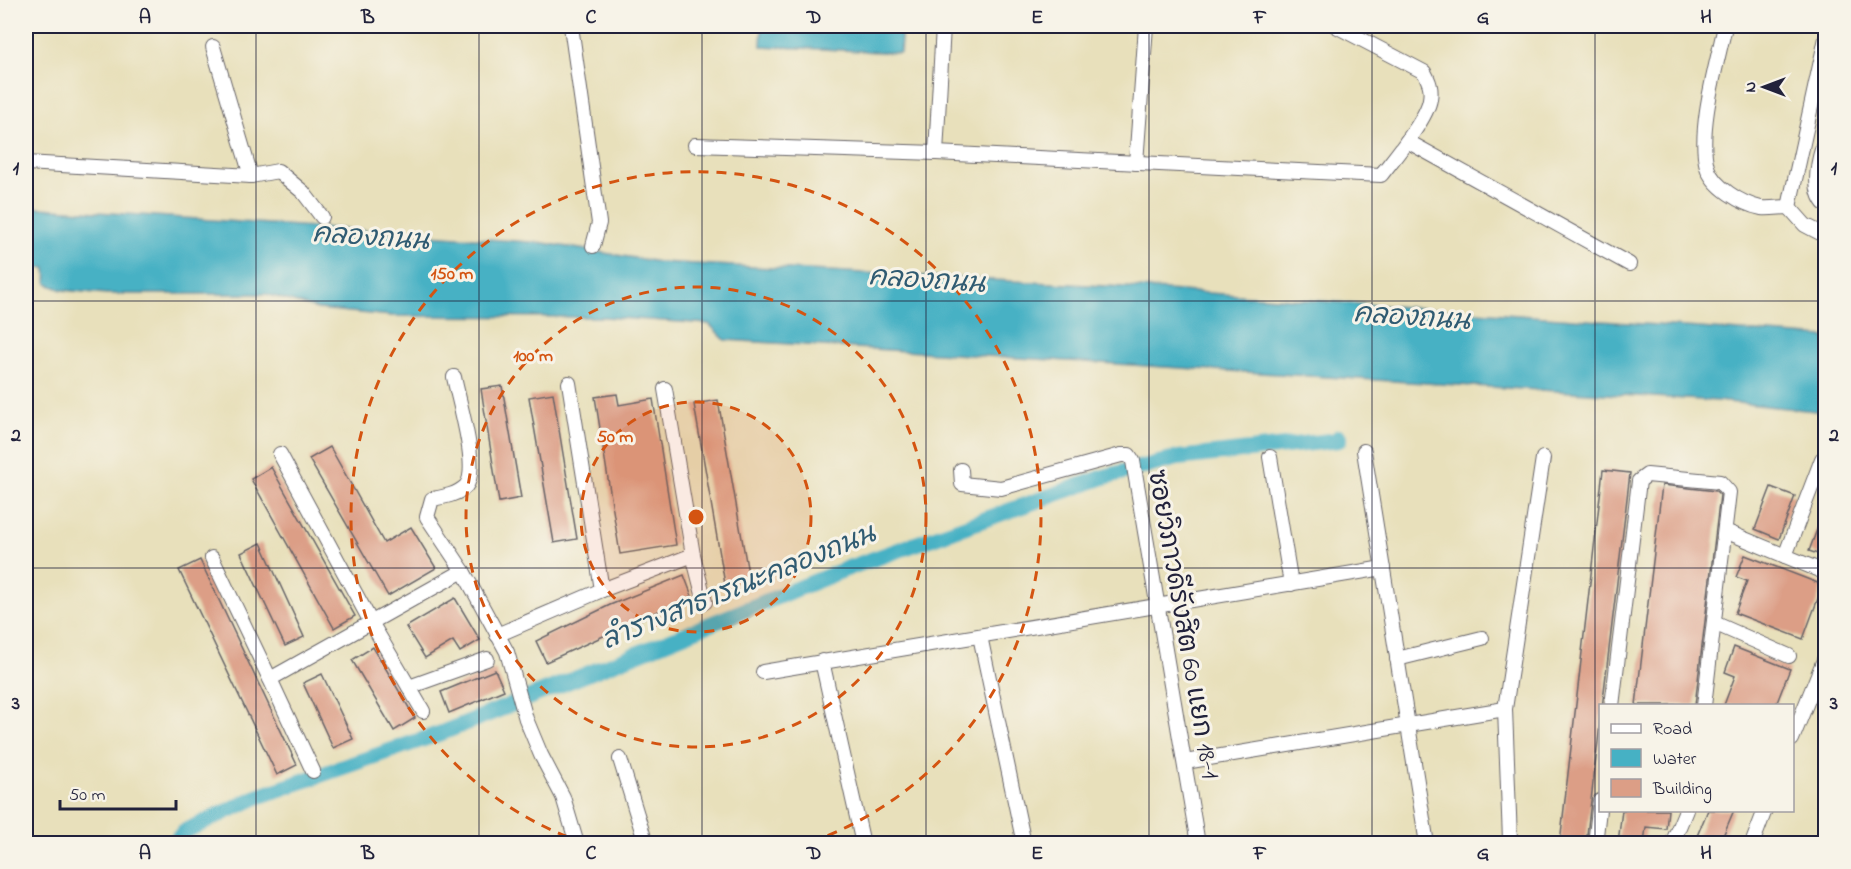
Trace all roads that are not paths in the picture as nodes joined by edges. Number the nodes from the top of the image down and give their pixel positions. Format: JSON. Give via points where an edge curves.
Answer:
{"nodes":[{"id":1,"x":570,"y":26,"type":"edge"},
{"id":2,"x":943,"y":26,"type":"edge"},
{"id":3,"x":1146,"y":26,"type":"edge"},
{"id":4,"x":1336,"y":26,"type":"edge"},
{"id":5,"x":1725,"y":26,"type":"edge"},
{"id":6,"x":1826,"y":38,"type":"edge"},
{"id":7,"x":213,"y":47,"type":"dead end"},
{"id":8,"x":1826,"y":138,"type":"edge"},
{"id":9,"x":1407,"y":141,"type":"junction"},
{"id":10,"x":695,"y":146,"type":"dead end"},
{"id":11,"x":936,"y":153,"type":"junction"},
{"id":12,"x":26,"y":163,"type":"edge"},
{"id":13,"x":1136,"y":163,"type":"junction"},
{"id":14,"x":250,"y":176,"type":"junction"},
{"id":15,"x":1826,"y":205,"type":"edge"},
{"id":16,"x":1789,"y":207,"type":"junction"},
{"id":17,"x":322,"y":217,"type":"dead end"},
{"id":18,"x":1826,"y":236,"type":"edge"},
{"id":19,"x":593,"y":246,"type":"dead end"},
{"id":20,"x":1629,"y":264,"type":"dead end"},
{"id":21,"x":454,"y":377,"type":"dead end"},
{"id":22,"x":569,"y":383,"type":"dead end"},
{"id":23,"x":665,"y":389,"type":"dead end"},
{"id":24,"x":1364,"y":452,"type":"dead end"},
{"id":25,"x":280,"y":454,"type":"dead end"},
{"id":26,"x":1270,"y":458,"type":"dead end"},
{"id":27,"x":1543,"y":458,"type":"dead end"},
{"id":28,"x":1822,"y":459,"type":"dead end"},
{"id":29,"x":961,"y":470,"type":"dead end"},
{"id":30,"x":1725,"y":531,"type":"junction"},
{"id":31,"x":693,"y":555,"type":"junction"},
{"id":32,"x":1785,"y":556,"type":"junction"},
{"id":33,"x":212,"y":558,"type":"dead end"},
{"id":34,"x":1383,"y":568,"type":"junction"},
{"id":35,"x":463,"y":571,"type":"junction"},
{"id":36,"x":1824,"y":572,"type":"dead end"},
{"id":37,"x":1291,"y":584,"type":"junction"},
{"id":38,"x":602,"y":590,"type":"junction"},
{"id":39,"x":705,"y":603,"type":"dead end"},
{"id":40,"x":1159,"y":608,"type":"junction"},
{"id":41,"x":1714,"y":623,"type":"junction"},
{"id":42,"x":372,"y":624,"type":"junction"},
{"id":43,"x":497,"y":635,"type":"junction"},
{"id":44,"x":980,"y":636,"type":"junction"},
{"id":45,"x":1482,"y":638,"type":"dead end"},
{"id":46,"x":1826,"y":655,"type":"edge"},
{"id":47,"x":1789,"y":656,"type":"dead end"},
{"id":48,"x":487,"y":659,"type":"dead end"},
{"id":49,"x":1397,"y":659,"type":"junction"},
{"id":50,"x":822,"y":661,"type":"junction"},
{"id":51,"x":763,"y":672,"type":"dead end"},
{"id":52,"x":270,"y":680,"type":"junction"},
{"id":53,"x":410,"y":687,"type":"junction"},
{"id":54,"x":1612,"y":704,"type":"edge"},
{"id":55,"x":1704,"y":704,"type":"edge"},
{"id":56,"x":1505,"y":709,"type":"junction"},
{"id":57,"x":423,"y":711,"type":"dead end"},
{"id":58,"x":1407,"y":726,"type":"junction"},
{"id":59,"x":1794,"y":734,"type":"edge"},
{"id":60,"x":620,"y":759,"type":"dead end"},
{"id":61,"x":1185,"y":762,"type":"junction"},
{"id":62,"x":313,"y":771,"type":"dead end"},
{"id":63,"x":1599,"y":809,"type":"edge"},
{"id":64,"x":1685,"y":812,"type":"edge"},
{"id":65,"x":1764,"y":812,"type":"edge"},
{"id":66,"x":1510,"y":840,"type":"dead end"},
{"id":67,"x":577,"y":843,"type":"edge"},
{"id":68,"x":646,"y":843,"type":"edge"},
{"id":69,"x":862,"y":843,"type":"edge"},
{"id":70,"x":1023,"y":843,"type":"edge"},
{"id":71,"x":1198,"y":843,"type":"edge"},
{"id":72,"x":1426,"y":843,"type":"edge"},
{"id":73,"x":1595,"y":843,"type":"edge"},
{"id":74,"x":1672,"y":843,"type":"edge"},
{"id":75,"x":1752,"y":843,"type":"edge"}],
"edges":[{"from":1,"to":19,"type":"street","via":[[599,223]]},
{"from":2,"to":11,"type":"street"},
{"from":3,"to":13,"type":"street"},
{"from":4,"to":9,"type":"street","via":[[1424,72],[1430,83],[1430,100]]},
{"from":5,"to":16,"type":"street","via":[[1704,132],[1708,170],[1721,187],[1739,199],[1761,208]]},
{"from":6,"to":16,"type":"street"},
{"from":7,"to":14,"type":"street"},
{"from":8,"to":15,"type":"street","via":[[1817,177],[1820,199]]},
{"from":9,"to":13,"type":"street","via":[[1381,175]]},
{"from":9,"to":20,"type":"street"},
{"from":10,"to":11,"type":"street"},
{"from":11,"to":13,"type":"street"},
{"from":12,"to":14,"type":"street"},
{"from":14,"to":17,"type":"street","via":[[278,171],[303,192]]},
{"from":16,"to":18,"type":"street","via":[[1805,225]]},
{"from":21,"to":35,"type":"street","via":[[472,468],[467,485],[453,495],[432,499],[428,517]]},
{"from":22,"to":38,"type":"street"},
{"from":23,"to":31,"type":"street"},
{"from":24,"to":34,"type":"street"},
{"from":25,"to":42,"type":"street"},
{"from":26,"to":37,"type":"street"},
{"from":27,"to":56,"type":"street"},
{"from":28,"to":32,"type":"street"},
{"from":29,"to":40,"type":"street","name":"ซอยวิภาวดีรังสิต 60 แยก 18-1","via":[[962,484],[1001,488],[1129,455]]},
{"from":30,"to":32,"type":"street"},
{"from":30,"to":41,"type":"street"},
{"from":30,"to":54,"type":"street","via":[[1729,492],[1720,482],[1647,475],[1639,481]]},
{"from":31,"to":38,"type":"street"},
{"from":31,"to":39,"type":"street"},
{"from":32,"to":36,"type":"street"},
{"from":33,"to":52,"type":"street"},
{"from":34,"to":37,"type":"street"},
{"from":34,"to":49,"type":"street"},
{"from":35,"to":42,"type":"street"},
{"from":35,"to":43,"type":"street"},
{"from":37,"to":40,"type":"street"},
{"from":38,"to":43,"type":"street"},
{"from":40,"to":44,"type":"street"},
{"from":40,"to":61,"type":"street","name":"ซอยวิภาวดีรังสิต 60 แยก 18-1"},
{"from":41,"to":47,"type":"street"},
{"from":41,"to":55,"type":"street"},
{"from":42,"to":52,"type":"street"},
{"from":42,"to":53,"type":"street"},
{"from":43,"to":67,"type":"street","via":[[507,652],[526,719],[563,797]]},
{"from":44,"to":50,"type":"street"},
{"from":44,"to":70,"type":"street"},
{"from":45,"to":49,"type":"street"},
{"from":46,"to":59,"type":"street"},
{"from":48,"to":53,"type":"street"},
{"from":49,"to":58,"type":"street"},
{"from":50,"to":51,"type":"street"},
{"from":50,"to":69,"type":"street"},
{"from":52,"to":62,"type":"street"},
{"from":53,"to":57,"type":"street"},
{"from":56,"to":58,"type":"street"},
{"from":56,"to":66,"type":"street"},
{"from":58,"to":61,"type":"street"},
{"from":58,"to":72,"type":"street"},
{"from":60,"to":68,"type":"street"},
{"from":61,"to":71,"type":"street","name":"ซอยวิภาวดีรังสิต 60 แยก 18-1"},
{"from":63,"to":73,"type":"street"},
{"from":64,"to":74,"type":"street"},
{"from":65,"to":75,"type":"street"}]}
